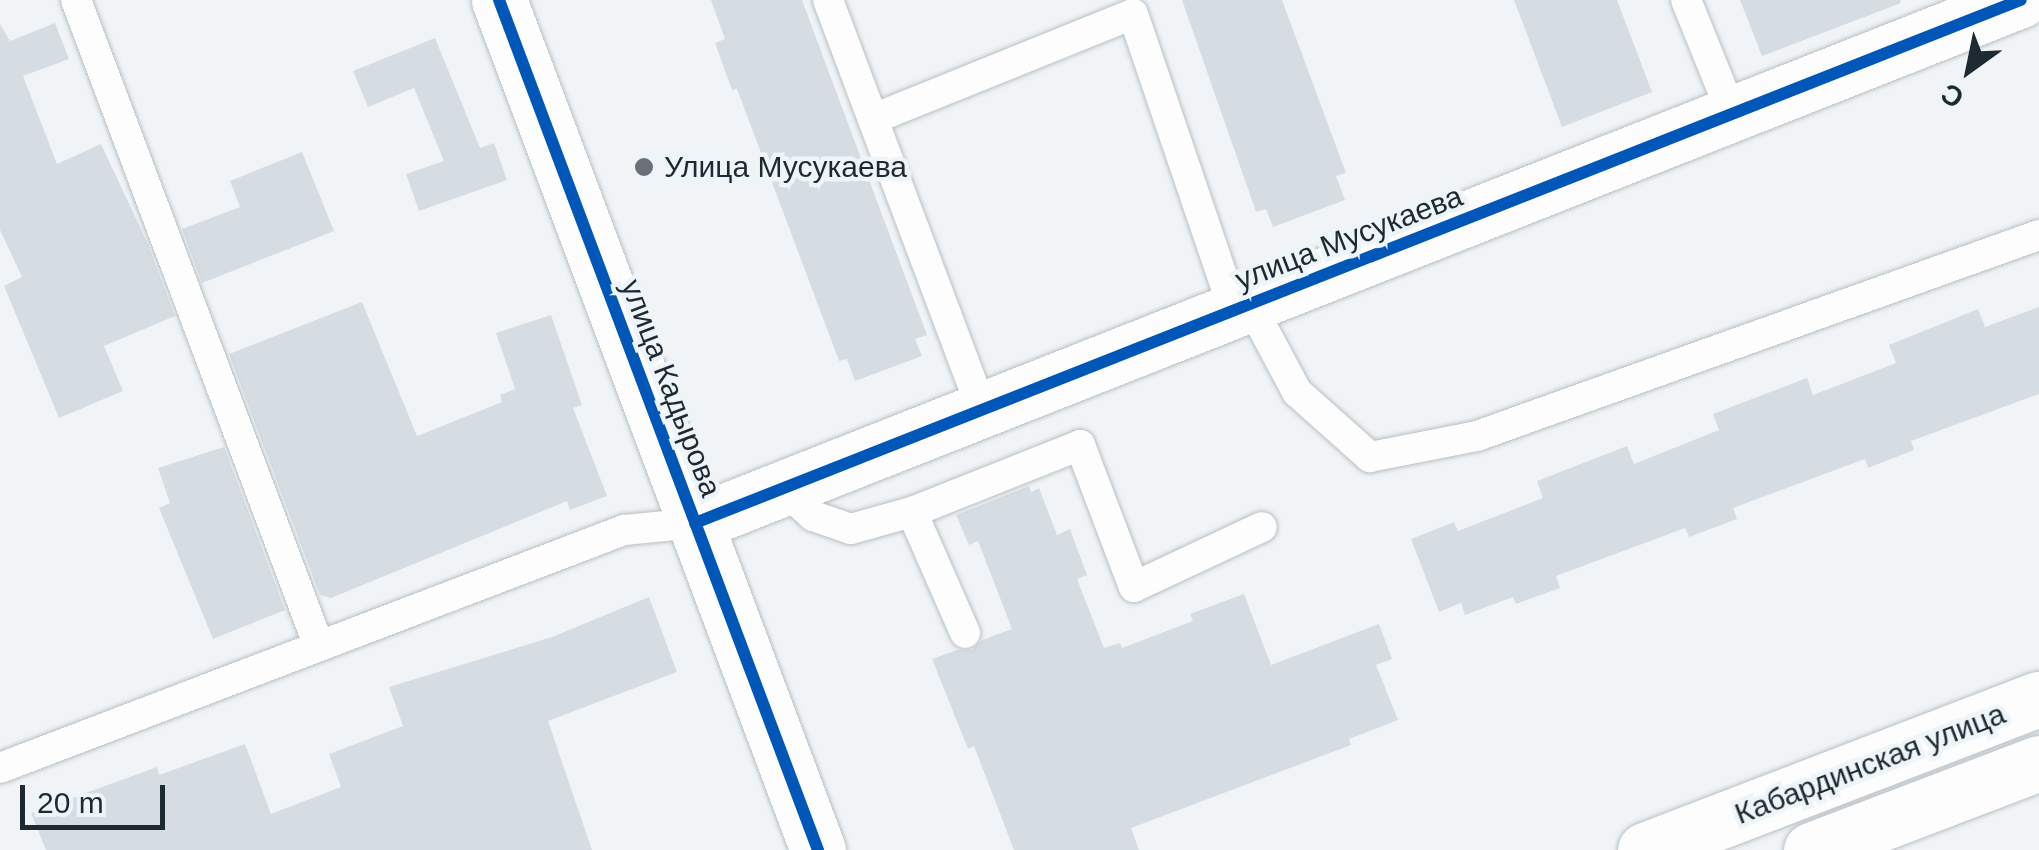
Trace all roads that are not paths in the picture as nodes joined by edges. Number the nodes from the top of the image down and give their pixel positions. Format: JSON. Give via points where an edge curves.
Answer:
{"nodes":[{"id":1,"x":76,"y":0,"type":"edge"},
{"id":2,"x":498,"y":0,"type":"edge"},
{"id":3,"x":828,"y":0,"type":"edge"},
{"id":4,"x":1686,"y":0,"type":"edge"},
{"id":5,"x":2021,"y":0,"type":"edge"},
{"id":6,"x":1732,"y":114,"type":"junction"},
{"id":7,"x":872,"y":119,"type":"junction"},
{"id":8,"x":2039,"y":235,"type":"edge"},
{"id":9,"x":1242,"y":307,"type":"junction"},
{"id":10,"x":982,"y":410,"type":"junction"},
{"id":11,"x":783,"y":488,"type":"junction"},
{"id":12,"x":912,"y":512,"type":"junction"},
{"id":13,"x":694,"y":523,"type":"junction"},
{"id":14,"x":1262,"y":527,"type":"dead end"},
{"id":15,"x":964,"y":632,"type":"dead end"},
{"id":16,"x":318,"y":644,"type":"junction"},
{"id":17,"x":2039,"y":699,"type":"edge"},
{"id":18,"x":2039,"y":763,"type":"edge"},
{"id":19,"x":0,"y":768,"type":"edge"},
{"id":20,"x":818,"y":850,"type":"edge"},
{"id":21,"x":1645,"y":850,"type":"edge"},
{"id":22,"x":1811,"y":850,"type":"edge"}],
"edges":[{"from":1,"to":16,"type":"lane"},
{"from":2,"to":13,"type":"street","name":"улица Кадырова"},
{"from":3,"to":7,"type":"lane"},
{"from":4,"to":6,"type":"lane"},
{"from":5,"to":6,"type":"street","name":"улица Мусукаева"},
{"from":6,"to":9,"type":"street","name":"улица Мусукаева"},
{"from":7,"to":9,"type":"lane","via":[[1132,14]]},
{"from":7,"to":10,"type":"lane"},
{"from":8,"to":9,"type":"lane","via":[[1477,436],[1370,457],[1297,392]]},
{"from":9,"to":10,"type":"street","name":"улица Мусукаева"},
{"from":10,"to":11,"type":"street","name":"улица Мусукаева"},
{"from":11,"to":12,"type":"lane","via":[[813,516],[851,529]]},
{"from":11,"to":13,"type":"street","name":"улица Мусукаева"},
{"from":12,"to":14,"type":"lane","via":[[1080,445],[1134,587]]},
{"from":12,"to":15,"type":"lane"},
{"from":13,"to":16,"type":"lane","via":[[624,530]]},
{"from":13,"to":20,"type":"street","name":"улица Кадырова"},
{"from":16,"to":19,"type":"lane"},
{"from":17,"to":21,"type":"street","name":"Кабардинская улица"},
{"from":18,"to":22,"type":"street","name":"Кабардинская улица"}]}
